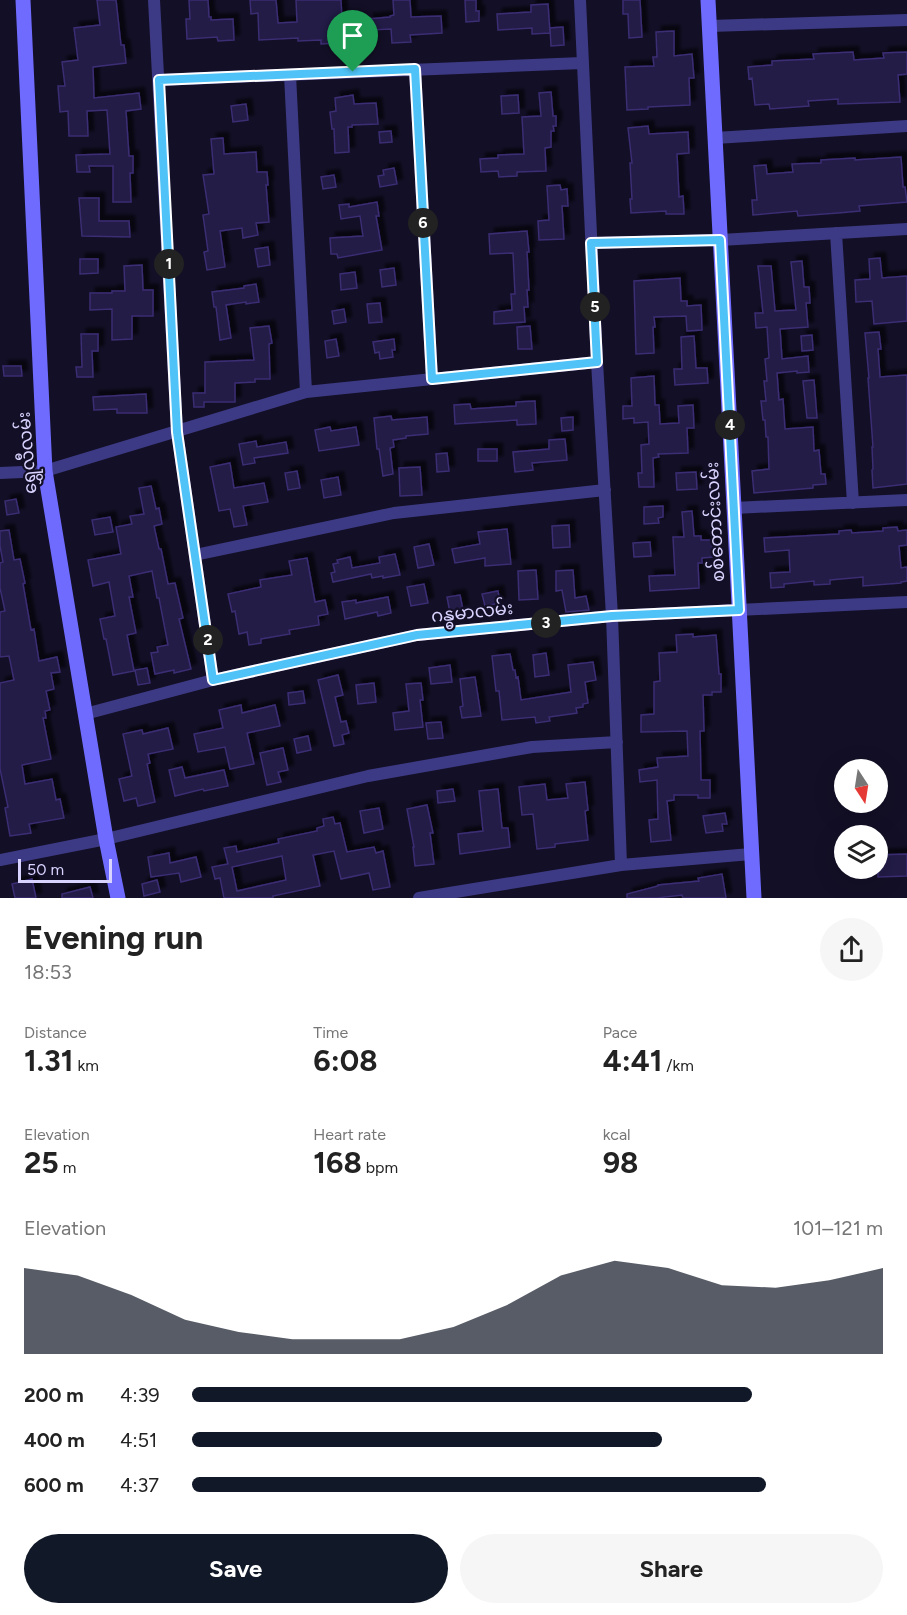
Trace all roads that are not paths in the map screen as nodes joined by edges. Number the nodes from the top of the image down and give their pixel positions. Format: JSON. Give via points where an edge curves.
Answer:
{"nodes":[{"id":1,"x":23,"y":0,"type":"edge"},
{"id":2,"x":154,"y":0,"type":"edge"},
{"id":3,"x":580,"y":0,"type":"edge"},
{"id":4,"x":708,"y":0,"type":"edge"},
{"id":5,"x":907,"y":20,"type":"edge"},
{"id":6,"x":710,"y":26,"type":"junction"},
{"id":7,"x":582,"y":63,"type":"junction"},
{"id":8,"x":415,"y":69,"type":"junction"},
{"id":9,"x":290,"y":75,"type":"junction"},
{"id":10,"x":159,"y":80,"type":"junction"},
{"id":11,"x":907,"y":126,"type":"edge"},
{"id":12,"x":715,"y":138,"type":"junction"},
{"id":13,"x":907,"y":229,"type":"edge"},
{"id":14,"x":836,"y":233,"type":"junction"},
{"id":15,"x":720,"y":240,"type":"junction"},
{"id":16,"x":591,"y":243,"type":"junction"},
{"id":17,"x":597,"y":362,"type":"junction"},
{"id":18,"x":432,"y":379,"type":"junction"},
{"id":19,"x":306,"y":392,"type":"junction"},
{"id":20,"x":177,"y":432,"type":"junction"},
{"id":21,"x":45,"y":471,"type":"junction"},
{"id":22,"x":0,"y":473,"type":"edge"},
{"id":23,"x":605,"y":490,"type":"junction"},
{"id":24,"x":907,"y":500,"type":"edge"},
{"id":25,"x":853,"y":503,"type":"junction"},
{"id":26,"x":734,"y":508,"type":"junction"},
{"id":27,"x":195,"y":555,"type":"junction"},
{"id":28,"x":907,"y":602,"type":"edge"},
{"id":29,"x":739,"y":610,"type":"junction"},
{"id":30,"x":612,"y":616,"type":"junction"},
{"id":31,"x":213,"y":680,"type":"junction"},
{"id":32,"x":85,"y":714,"type":"junction"},
{"id":33,"x":617,"y":742,"type":"junction"},
{"id":34,"x":106,"y":839,"type":"junction"},
{"id":35,"x":752,"y":854,"type":"junction"},
{"id":36,"x":0,"y":860,"type":"edge"},
{"id":37,"x":621,"y":866,"type":"junction"},
{"id":38,"x":118,"y":898,"type":"edge"},
{"id":39,"x":419,"y":898,"type":"edge"},
{"id":40,"x":754,"y":898,"type":"edge"}],
"edges":[{"from":1,"to":21,"type":"street","name":"ရွှေလီလမ်း"},
{"from":2,"to":10,"type":"street"},
{"from":3,"to":7,"type":"street"},
{"from":4,"to":6,"type":"street","name":"စစ်တောင်းလမ်း"},
{"from":5,"to":6,"type":"street"},
{"from":6,"to":12,"type":"street","name":"စစ်တောင်းလမ်း"},
{"from":7,"to":8,"type":"street"},
{"from":7,"to":16,"type":"street"},
{"from":8,"to":9,"type":"street"},
{"from":8,"to":18,"type":"street"},
{"from":9,"to":10,"type":"street"},
{"from":9,"to":19,"type":"street"},
{"from":10,"to":20,"type":"street"},
{"from":11,"to":12,"type":"street"},
{"from":12,"to":15,"type":"street","name":"စစ်တောင်းလမ်း"},
{"from":13,"to":14,"type":"street"},
{"from":14,"to":15,"type":"street"},
{"from":14,"to":25,"type":"street"},
{"from":15,"to":16,"type":"street"},
{"from":15,"to":26,"type":"street","name":"စစ်တောင်းလမ်း"},
{"from":16,"to":17,"type":"street"},
{"from":17,"to":18,"type":"street"},
{"from":17,"to":23,"type":"street"},
{"from":18,"to":19,"type":"street"},
{"from":19,"to":20,"type":"street"},
{"from":20,"to":21,"type":"street"},
{"from":20,"to":27,"type":"street"},
{"from":21,"to":22,"type":"street"},
{"from":21,"to":32,"type":"street","name":"ရွှေလီလမ်း"},
{"from":23,"to":27,"type":"street","via":[[394,513]]},
{"from":23,"to":30,"type":"street"},
{"from":24,"to":25,"type":"street"},
{"from":25,"to":26,"type":"street"},
{"from":26,"to":29,"type":"street","name":"စစ်တောင်းလမ်း"},
{"from":27,"to":31,"type":"street"},
{"from":28,"to":29,"type":"street","name":"ဂန္ဓမာလမ်း"},
{"from":29,"to":30,"type":"street","name":"ဂန္ဓမာလမ်း"},
{"from":29,"to":35,"type":"street","name":"စစ်တောင်းလမ်း"},
{"from":30,"to":31,"type":"street","name":"ဂန္ဓမာလမ်း","via":[[417,635]]},
{"from":30,"to":33,"type":"street"},
{"from":31,"to":32,"type":"street","name":"ဂန္ဓမာလမ်း"},
{"from":32,"to":34,"type":"street","name":"ရွှေလီလမ်း"},
{"from":33,"to":34,"type":"street","via":[[532,747],[368,776]]},
{"from":33,"to":37,"type":"street"},
{"from":34,"to":36,"type":"street"},
{"from":34,"to":38,"type":"street","name":"ရွှေလီလမ်း"},
{"from":35,"to":37,"type":"street"},
{"from":35,"to":40,"type":"street","name":"စစ်တောင်းလမ်း"},
{"from":37,"to":39,"type":"street"}]}
